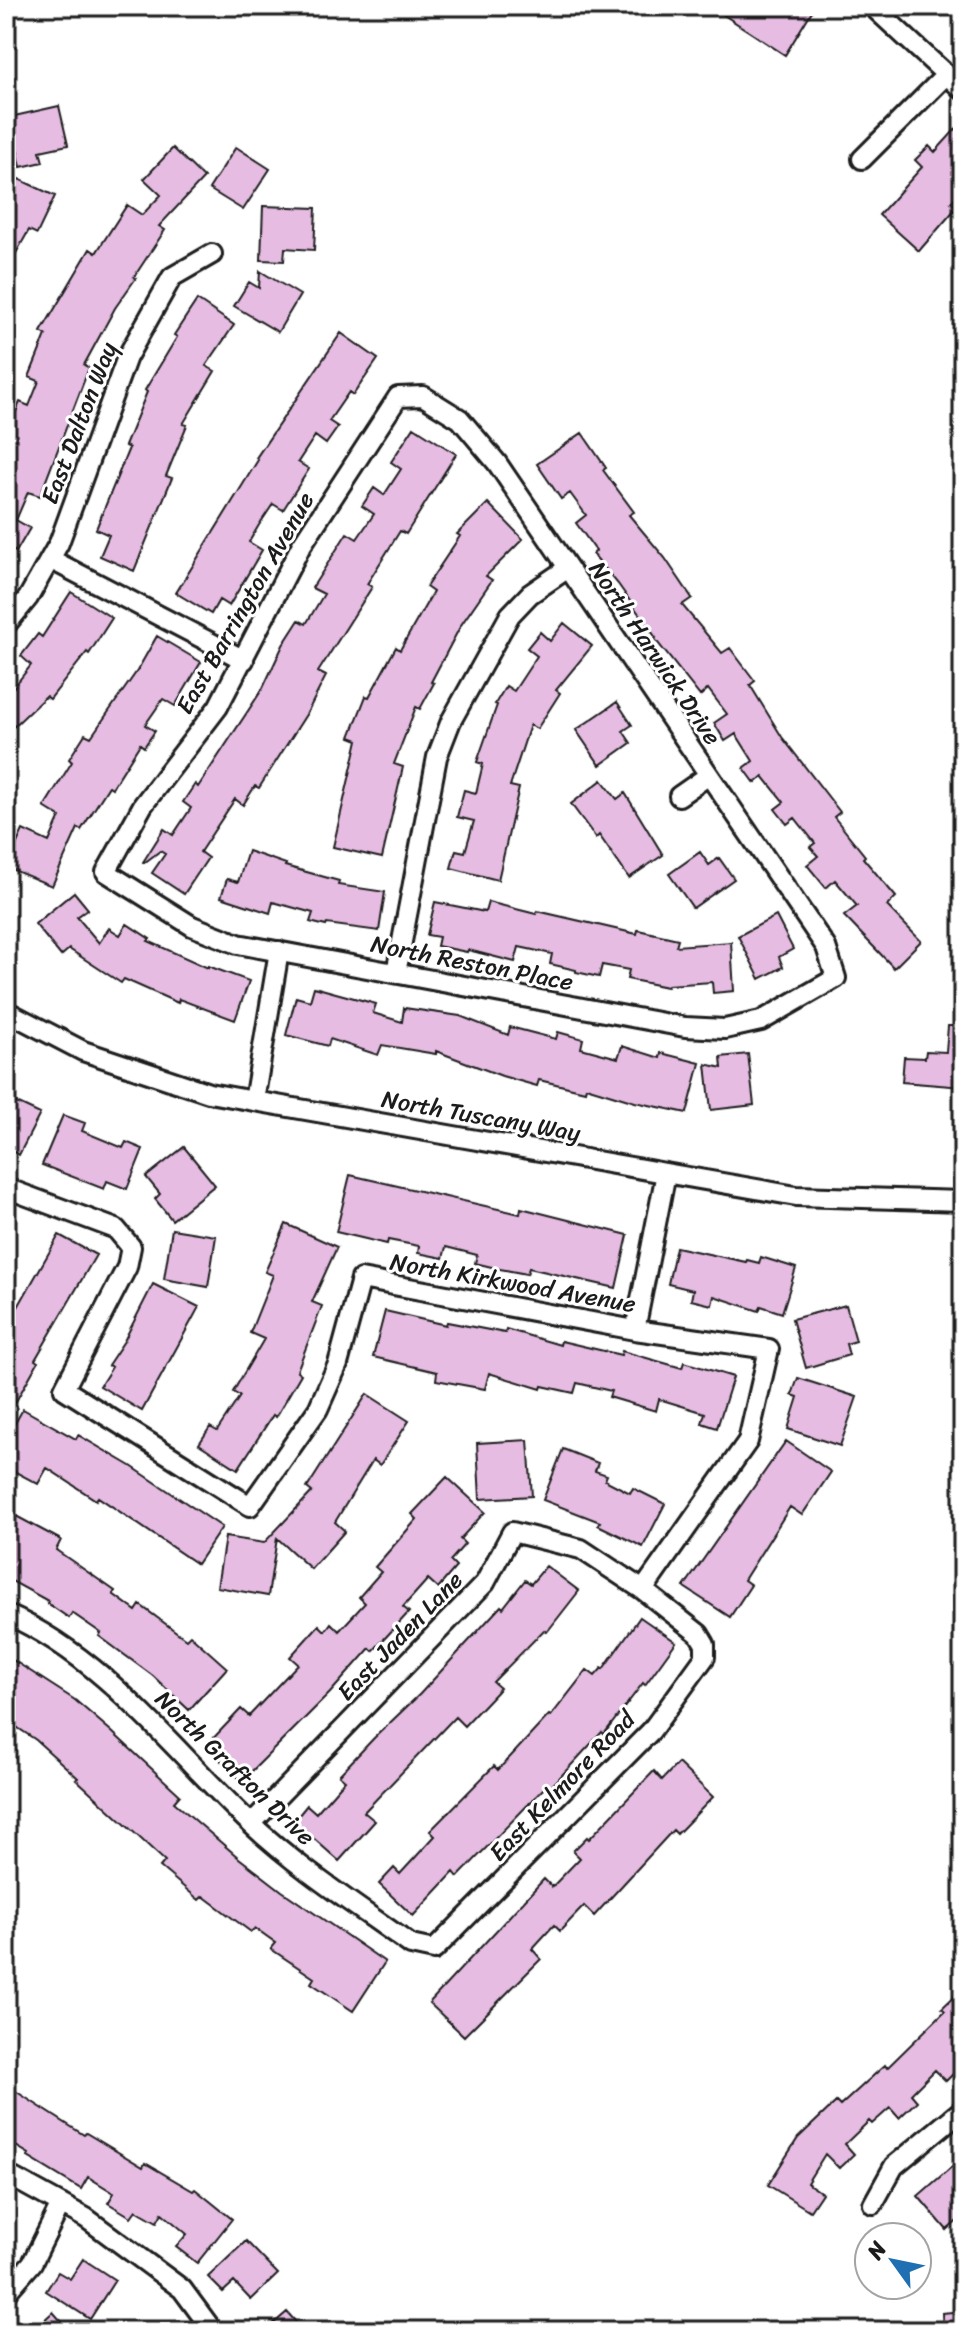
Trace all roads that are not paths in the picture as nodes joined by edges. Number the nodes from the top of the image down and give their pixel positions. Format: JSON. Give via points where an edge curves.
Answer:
{"nodes":[{"id":1,"x":872,"y":6,"type":"edge"},
{"id":2,"x":947,"y":74,"type":"junction"},
{"id":3,"x":963,"y":90,"type":"edge"},
{"id":4,"x":862,"y":159,"type":"dead end"},
{"id":5,"x":212,"y":254,"type":"dead end"},
{"id":6,"x":398,"y":397,"type":"joint"},
{"id":7,"x":50,"y":559,"type":"junction"},
{"id":8,"x":568,"y":568,"type":"junction"},
{"id":9,"x":6,"y":625,"type":"edge"},
{"id":10,"x":244,"y":660,"type":"junction"},
{"id":11,"x":709,"y":775,"type":"junction"},
{"id":12,"x":679,"y":796,"type":"dead end"},
{"id":13,"x":106,"y":872,"type":"joint"},
{"id":14,"x":279,"y":951,"type":"junction"},
{"id":15,"x":396,"y":973,"type":"junction"},
{"id":16,"x":836,"y":978,"type":"joint"},
{"id":17,"x":6,"y":1011,"type":"edge"},
{"id":18,"x":254,"y":1101,"type":"junction"},
{"id":19,"x":666,"y":1173,"type":"junction"},
{"id":20,"x":6,"y":1188,"type":"edge"},
{"id":21,"x":963,"y":1201,"type":"edge"},
{"id":22,"x":635,"y":1330,"type":"junction"},
{"id":23,"x":643,"y":1590,"type":"junction"},
{"id":24,"x":6,"y":1614,"type":"edge"},
{"id":25,"x":705,"y":1644,"type":"joint"},
{"id":26,"x":251,"y":1824,"type":"junction"},
{"id":27,"x":434,"y":1950,"type":"joint"},
{"id":28,"x":963,"y":2109,"type":"edge"},
{"id":29,"x":6,"y":2174,"type":"edge"},
{"id":30,"x":61,"y":2204,"type":"junction"},
{"id":31,"x":873,"y":2204,"type":"dead end"},
{"id":32,"x":6,"y":2293,"type":"edge"},
{"id":33,"x":213,"y":2331,"type":"edge"}],
"edges":[{"from":1,"to":2,"type":"street"},
{"from":2,"to":3,"type":"street"},
{"from":2,"to":4,"type":"street"},
{"from":5,"to":7,"type":"street","name":"East Dalton Way","via":[[172,277],[127,357]]},
{"from":6,"to":8,"type":"street","name":"North Harwick Drive","via":[[423,396],[460,419],[497,463]]},
{"from":6,"to":10,"type":"street","name":"East Barrington Avenue","via":[[301,546]]},
{"from":7,"to":9,"type":"street","name":"East Dalton Way"},
{"from":7,"to":10,"type":"street"},
{"from":8,"to":11,"type":"street","name":"North Harwick Drive"},
{"from":8,"to":15,"type":"street","via":[[510,615],[451,721],[437,757]]},
{"from":10,"to":13,"type":"street","name":"East Barrington Avenue","via":[[218,707],[143,805]]},
{"from":11,"to":12,"type":"street"},
{"from":11,"to":16,"type":"street","name":"North Harwick Drive","via":[[826,947]]},
{"from":13,"to":14,"type":"street","name":"North Reston Place","via":[[192,926],[238,944]]},
{"from":14,"to":15,"type":"street","name":"North Reston Place"},
{"from":14,"to":18,"type":"street"},
{"from":15,"to":16,"type":"street","name":"North Reston Place","via":[[685,1027],[725,1029],[761,1021]]},
{"from":17,"to":18,"type":"street","name":"North Tuscany Way","via":[[83,1051],[209,1093]]},
{"from":18,"to":19,"type":"street","name":"North Tuscany Way"},
{"from":19,"to":21,"type":"street","name":"North Tuscany Way","via":[[796,1196]]},
{"from":19,"to":22,"type":"street"},
{"from":20,"to":22,"type":"street","name":"North Kirkwood Avenue","via":[[116,1229],[131,1247],[127,1267],[64,1389],[250,1506],[318,1409],[338,1364],[361,1279]]},
{"from":22,"to":23,"type":"street","name":"North Kirkwood Avenue","via":[[769,1349],[748,1441]]},
{"from":23,"to":25,"type":"street","name":"East Jaden Lane"},
{"from":23,"to":26,"type":"street","name":"East Jaden Lane","via":[[581,1549],[512,1532],[485,1583]]},
{"from":24,"to":26,"type":"street","name":"North Grafton Drive","via":[[62,1645],[119,1691]]},
{"from":25,"to":27,"type":"street","name":"East Kelmore Road","via":[[705,1657],[651,1731]]},
{"from":26,"to":27,"type":"street","name":"North Grafton Drive","via":[[411,1945]]},
{"from":28,"to":31,"type":"street","via":[[894,2166]]},
{"from":29,"to":30,"type":"street"},
{"from":30,"to":32,"type":"street","via":[[32,2263]]},
{"from":30,"to":33,"type":"street","via":[[182,2289]]}]}
